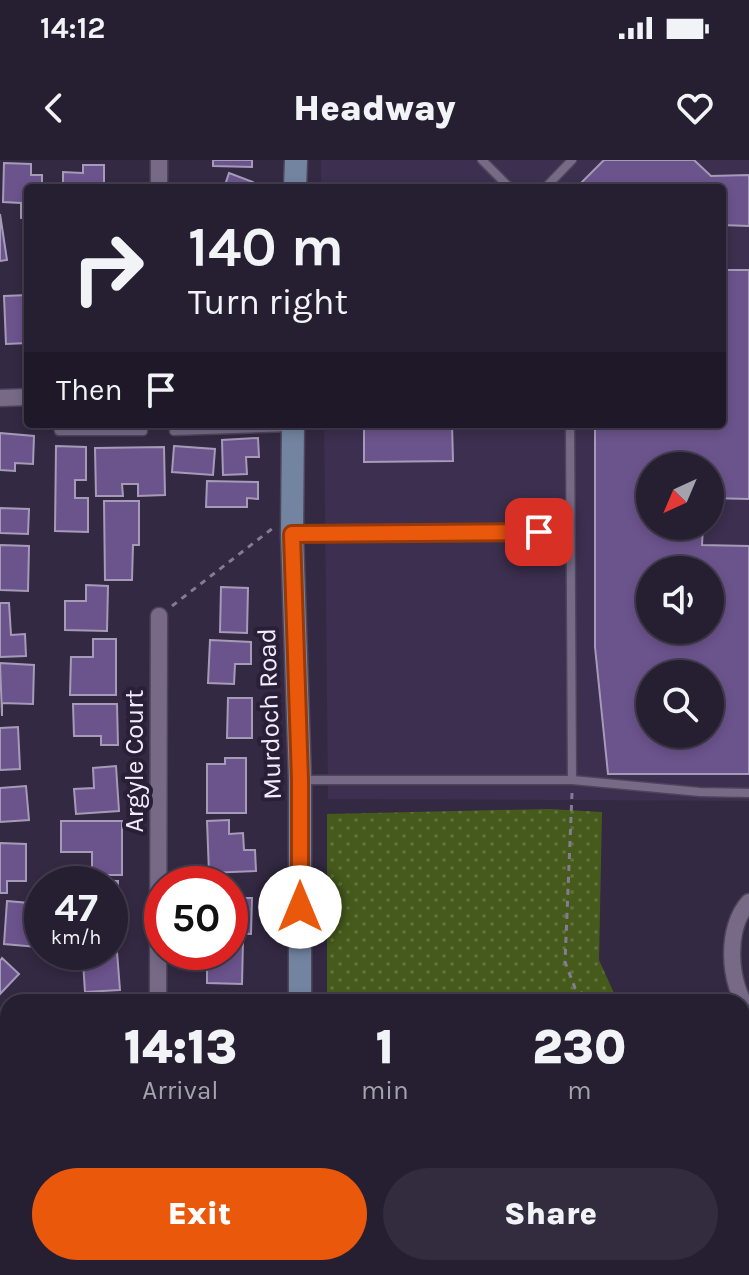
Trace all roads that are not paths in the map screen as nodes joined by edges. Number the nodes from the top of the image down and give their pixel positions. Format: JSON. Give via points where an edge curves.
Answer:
{"nodes":[{"id":1,"x":159,"y":160,"type":"edge"},
{"id":2,"x":296,"y":160,"type":"edge"},
{"id":3,"x":482,"y":160,"type":"edge"},
{"id":4,"x":572,"y":160,"type":"edge"},
{"id":5,"x":159,"y":182,"type":"dead end"},
{"id":6,"x":295,"y":184,"type":"edge"},
{"id":7,"x":506,"y":184,"type":"edge"},
{"id":8,"x":549,"y":184,"type":"edge"},
{"id":9,"x":24,"y":397,"type":"edge"},
{"id":10,"x":0,"y":398,"type":"edge"},
{"id":11,"x":59,"y":428,"type":"edge"},
{"id":12,"x":234,"y":428,"type":"edge"},
{"id":13,"x":293,"y":428,"type":"edge"},
{"id":14,"x":570,"y":428,"type":"edge"},
{"id":15,"x":143,"y":431,"type":"dead end"},
{"id":16,"x":174,"y":431,"type":"dead end"},
{"id":17,"x":292,"y":524,"type":"junction"},
{"id":18,"x":570,"y":532,"type":"junction"},
{"id":19,"x":159,"y":616,"type":"road end"},
{"id":20,"x":300,"y":780,"type":"junction"},
{"id":21,"x":572,"y":780,"type":"junction"},
{"id":22,"x":749,"y":793,"type":"edge"},
{"id":23,"x":749,"y":902,"type":"edge"},
{"id":24,"x":158,"y":994,"type":"edge"},
{"id":25,"x":300,"y":994,"type":"edge"},
{"id":26,"x":738,"y":994,"type":"edge"}],
"edges":[{"from":1,"to":5,"type":"street"},
{"from":2,"to":6,"type":"main road"},
{"from":3,"to":7,"type":"lane"},
{"from":4,"to":8,"type":"lane"},
{"from":9,"to":10,"type":"street"},
{"from":11,"to":15,"type":"lane"},
{"from":12,"to":16,"type":"lane"},
{"from":13,"to":17,"type":"main road","name":"Murdoch Road"},
{"from":14,"to":18,"type":"lane"},
{"from":17,"to":18,"type":"lane"},
{"from":17,"to":20,"type":"main road","name":"Murdoch Road"},
{"from":18,"to":21,"type":"lane"},
{"from":19,"to":24,"type":"street","name":"Argyle Court"},
{"from":20,"to":21,"type":"lane"},
{"from":20,"to":25,"type":"main road","name":"Murdoch Road"},
{"from":21,"to":22,"type":"lane"},
{"from":23,"to":26,"type":"street","via":[[739,913],[732,942]]}]}
